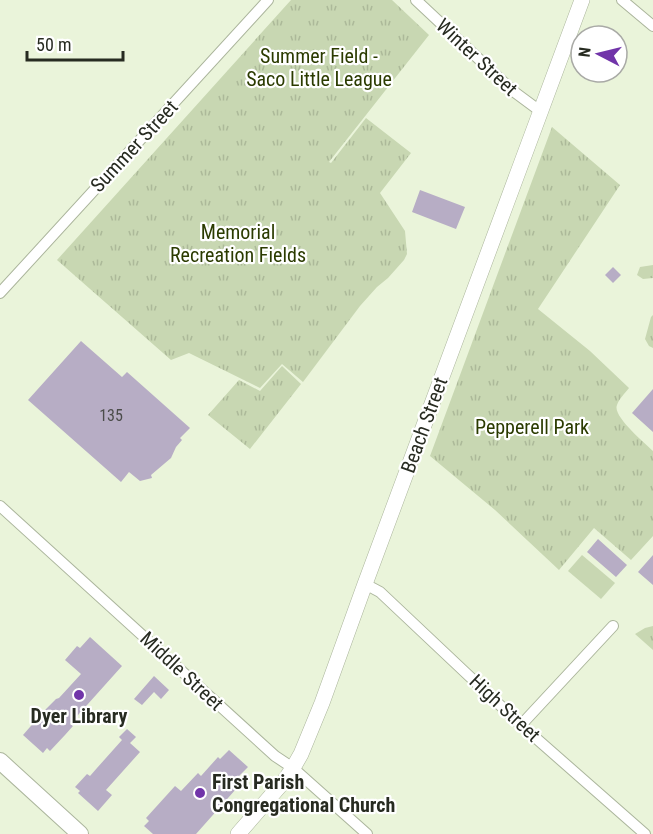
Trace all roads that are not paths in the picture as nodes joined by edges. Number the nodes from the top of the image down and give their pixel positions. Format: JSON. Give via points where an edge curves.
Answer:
{"nodes":[{"id":1,"x":268,"y":0,"type":"edge"},
{"id":2,"x":416,"y":0,"type":"edge"},
{"id":3,"x":582,"y":0,"type":"edge"},
{"id":4,"x":622,"y":0,"type":"edge"},
{"id":5,"x":653,"y":26,"type":"edge"},
{"id":6,"x":540,"y":111,"type":"junction"},
{"id":7,"x":0,"y":293,"type":"edge"},
{"id":8,"x":0,"y":506,"type":"edge"},
{"id":9,"x":364,"y":584,"type":"junction"},
{"id":10,"x":613,"y":626,"type":"dead end"},
{"id":11,"x":522,"y":725,"type":"junction"},
{"id":12,"x":0,"y":762,"type":"edge"},
{"id":13,"x":293,"y":768,"type":"junction"},
{"id":14,"x":61,"y":826,"type":"edge"},
{"id":15,"x":80,"y":834,"type":"edge"},
{"id":16,"x":238,"y":834,"type":"edge"},
{"id":17,"x":367,"y":834,"type":"edge"},
{"id":18,"x":645,"y":834,"type":"edge"}],
"edges":[{"from":1,"to":7,"type":"street","name":"Summer Street"},
{"from":2,"to":6,"type":"street","name":"Winter Street","via":[[513,91]]},
{"from":3,"to":6,"type":"main road","name":"Beach Street"},
{"from":4,"to":5,"type":"street"},
{"from":6,"to":9,"type":"main road","name":"Beach Street"},
{"from":8,"to":13,"type":"street","name":"Middle Street","via":[[275,756]]},
{"from":9,"to":11,"type":"street","name":"High Street","via":[[380,592]]},
{"from":9,"to":13,"type":"main road","name":"Beach Street","via":[[322,703]]},
{"from":10,"to":11,"type":"street"},
{"from":11,"to":18,"type":"street","name":"High Street"},
{"from":12,"to":14,"type":"main road"},
{"from":13,"to":16,"type":"main road","name":"Beach Street"},
{"from":13,"to":17,"type":"street","name":"Middle Street"},
{"from":14,"to":15,"type":"main road"}]}
